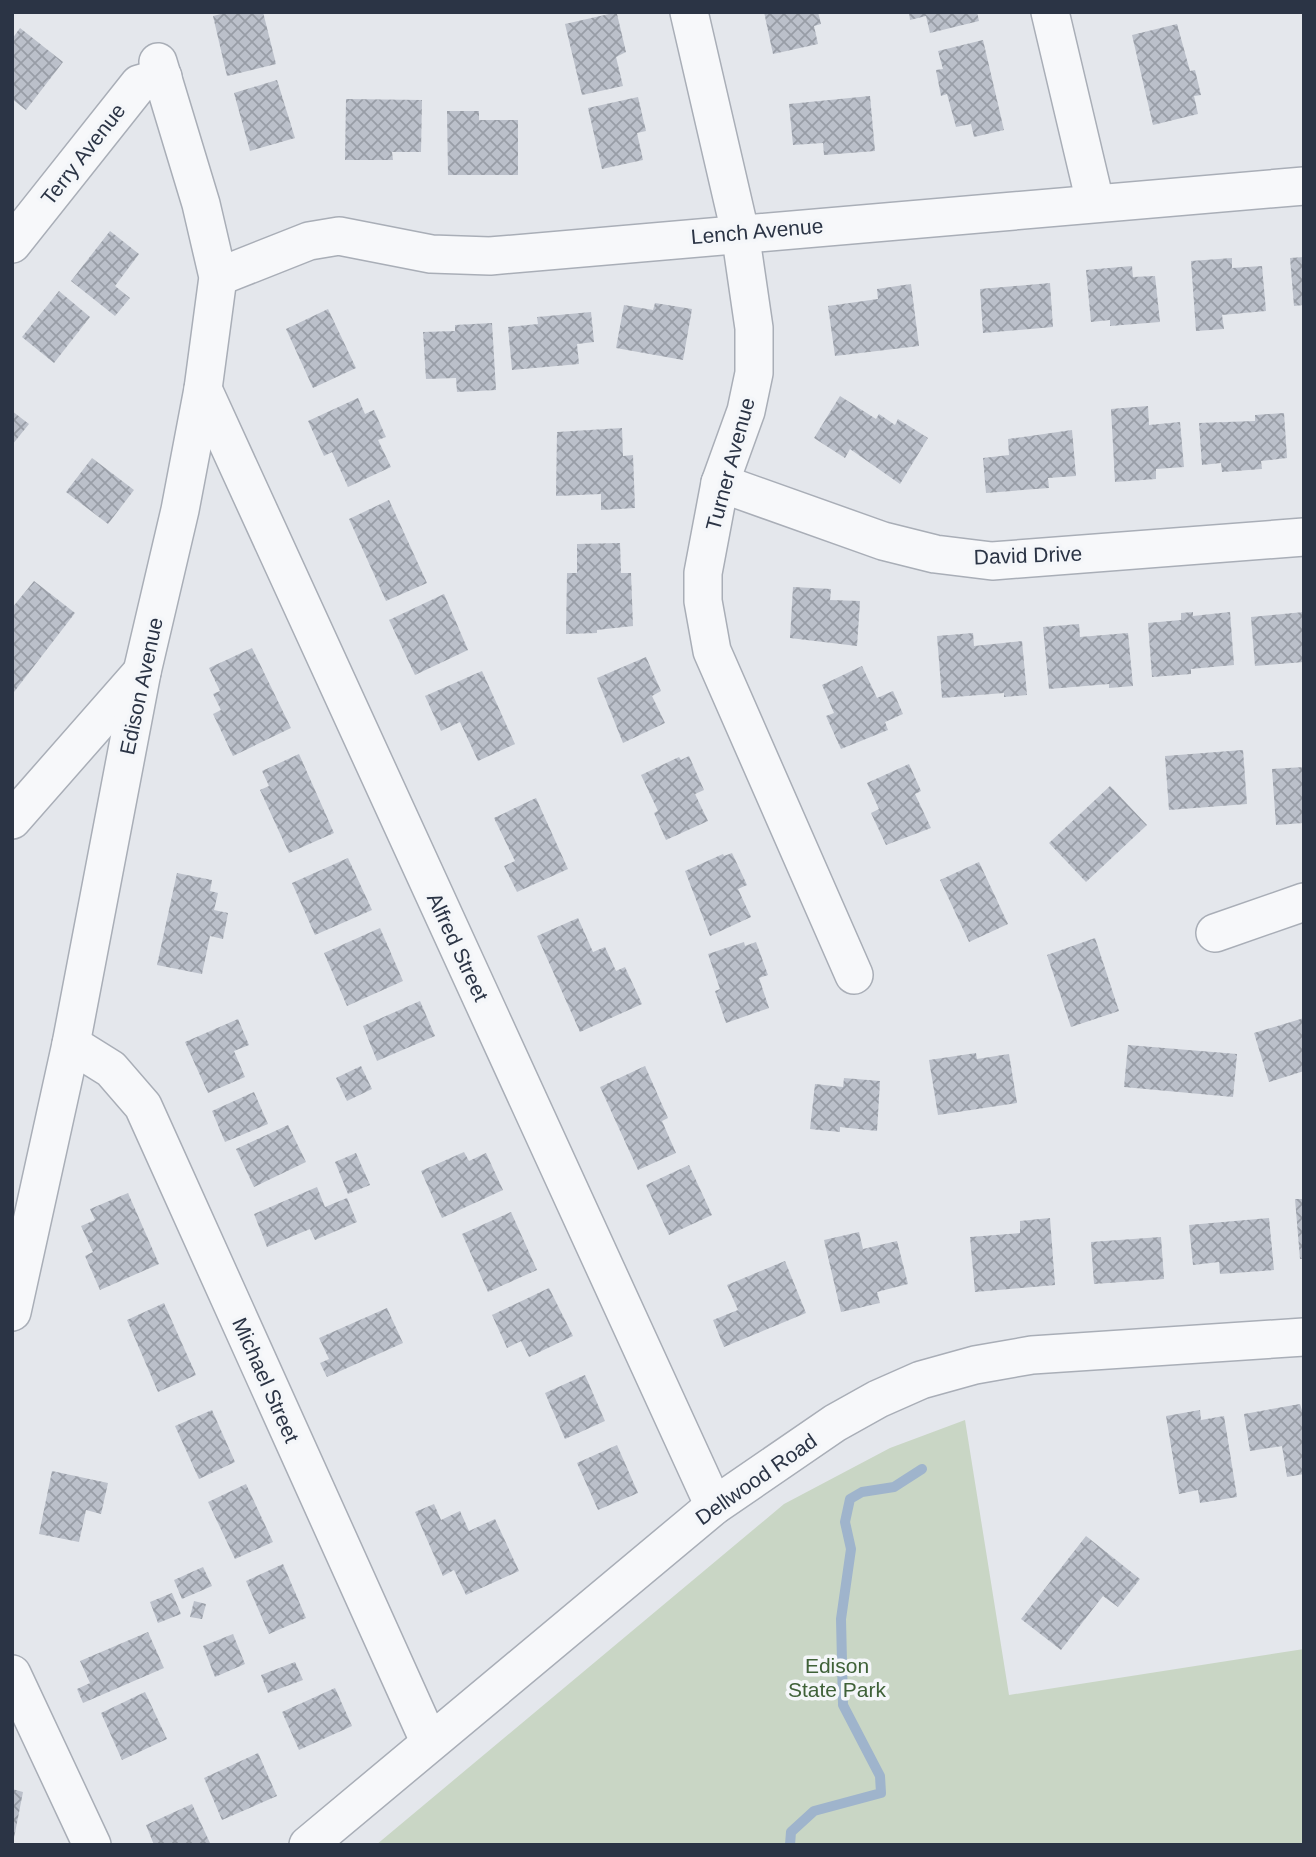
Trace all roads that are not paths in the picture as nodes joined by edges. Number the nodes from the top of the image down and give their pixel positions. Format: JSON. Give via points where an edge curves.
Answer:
{"nodes":[{"id":1,"x":689,"y":12,"type":"edge"},
{"id":2,"x":1051,"y":12,"type":"edge"},
{"id":3,"x":160,"y":70,"type":"joint"},
{"id":4,"x":1304,"y":186,"type":"edge"},
{"id":5,"x":1095,"y":202,"type":"junction"},
{"id":6,"x":740,"y":232,"type":"junction"},
{"id":7,"x":12,"y":244,"type":"edge"},
{"id":8,"x":218,"y":277,"type":"junction"},
{"id":9,"x":203,"y":389,"type":"junction"},
{"id":10,"x":720,"y":483,"type":"junction"},
{"id":11,"x":1304,"y":537,"type":"edge"},
{"id":12,"x":142,"y":672,"type":"junction"},
{"id":13,"x":12,"y":820,"type":"edge"},
{"id":14,"x":1304,"y":902,"type":"edge"},
{"id":15,"x":1215,"y":933,"type":"dead end"},
{"id":16,"x":854,"y":975,"type":"dead end"},
{"id":17,"x":71,"y":1044,"type":"junction"},
{"id":18,"x":12,"y":1312,"type":"edge"},
{"id":19,"x":1304,"y":1337,"type":"edge"},
{"id":20,"x":714,"y":1506,"type":"junction"},
{"id":21,"x":12,"y":1674,"type":"edge"},
{"id":22,"x":429,"y":1741,"type":"junction"},
{"id":23,"x":92,"y":1845,"type":"edge"},
{"id":24,"x":308,"y":1845,"type":"edge"}],
"edges":[{"from":1,"to":6,"type":"street","name":"Turner Avenue"},
{"from":2,"to":5,"type":"street"},
{"from":3,"to":7,"type":"street","name":"Terry Avenue","via":[[139,84]]},
{"from":3,"to":8,"type":"street","name":"Edison Avenue"},
{"from":4,"to":5,"type":"street","name":"Lench Avenue"},
{"from":5,"to":6,"type":"street","name":"Lench Avenue"},
{"from":6,"to":8,"type":"street","name":"Lench Avenue","via":[[490,256],[431,254],[339,236],[309,241]]},
{"from":6,"to":10,"type":"street","name":"Turner Avenue","via":[[754,328],[754,373],[746,411]]},
{"from":8,"to":9,"type":"street","name":"Edison Avenue"},
{"from":9,"to":12,"type":"street","name":"Edison Avenue"},
{"from":9,"to":20,"type":"street","name":"Alfred Street"},
{"from":10,"to":11,"type":"street","name":"David Drive","via":[[883,541],[992,561]]},
{"from":10,"to":16,"type":"street","name":"Turner Avenue","via":[[703,573],[712,651]]},
{"from":12,"to":13,"type":"street"},
{"from":12,"to":17,"type":"street","name":"Edison Avenue"},
{"from":14,"to":15,"type":"street"},
{"from":17,"to":18,"type":"street","name":"Edison Avenue"},
{"from":17,"to":22,"type":"street","name":"Michael Street","via":[[111,1069],[144,1107]]},
{"from":19,"to":20,"type":"street","name":"Dellwood Road","via":[[1032,1355],[921,1380],[835,1423]]},
{"from":20,"to":22,"type":"street","name":"Dellwood Road"},
{"from":21,"to":23,"type":"street"},
{"from":22,"to":24,"type":"street","name":"Dellwood Road"}]}
